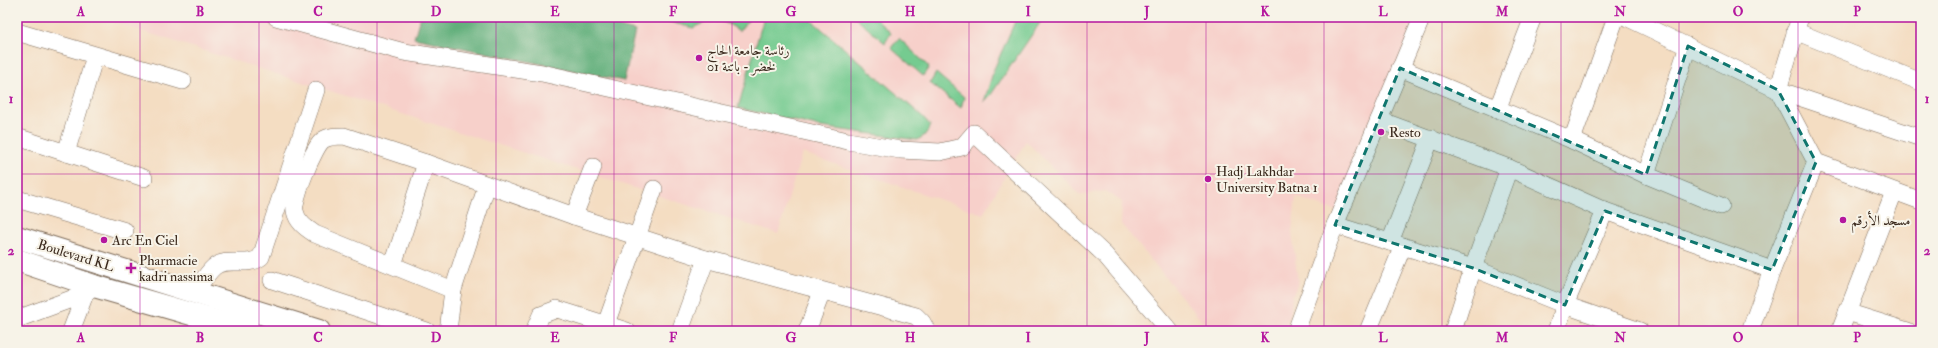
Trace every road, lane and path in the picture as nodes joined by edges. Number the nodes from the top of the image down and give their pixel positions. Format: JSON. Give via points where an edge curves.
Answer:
{"nodes":[{"id":1,"x":276,"y":17,"type":"edge"},
{"id":2,"x":1422,"y":17,"type":"edge"},
{"id":3,"x":1533,"y":17,"type":"edge"},
{"id":4,"x":1616,"y":17,"type":"edge"},
{"id":5,"x":1626,"y":17,"type":"edge"},
{"id":6,"x":1798,"y":24,"type":"edge"},
{"id":7,"x":17,"y":32,"type":"edge"},
{"id":8,"x":1688,"y":46,"type":"junction"},
{"id":9,"x":95,"y":56,"type":"junction"},
{"id":10,"x":1400,"y":68,"type":"junction"},
{"id":11,"x":183,"y":81,"type":"dead end"},
{"id":12,"x":1921,"y":82,"type":"edge"},
{"id":13,"x":316,"y":90,"type":"dead end"},
{"id":14,"x":1778,"y":90,"type":"junction"},
{"id":15,"x":1498,"y":110,"type":"junction"},
{"id":16,"x":1380,"y":120,"type":"junction"},
{"id":17,"x":17,"y":137,"type":"edge"},
{"id":18,"x":1432,"y":138,"type":"junction"},
{"id":19,"x":1921,"y":138,"type":"edge"},
{"id":20,"x":1572,"y":140,"type":"junction"},
{"id":21,"x":66,"y":152,"type":"junction"},
{"id":22,"x":1816,"y":162,"type":"junction"},
{"id":23,"x":426,"y":163,"type":"junction"},
{"id":24,"x":593,"y":167,"type":"dead end"},
{"id":25,"x":1508,"y":168,"type":"junction"},
{"id":26,"x":1646,"y":175,"type":"junction"},
{"id":27,"x":144,"y":178,"type":"dead end"},
{"id":28,"x":487,"y":185,"type":"junction"},
{"id":29,"x":654,"y":189,"type":"dead end"},
{"id":30,"x":1894,"y":192,"type":"junction"},
{"id":31,"x":17,"y":199,"type":"edge"},
{"id":32,"x":1921,"y":201,"type":"edge"},
{"id":33,"x":1721,"y":206,"type":"dead end"},
{"id":34,"x":1606,"y":210,"type":"junction"},
{"id":35,"x":574,"y":216,"type":"junction"},
{"id":36,"x":1335,"y":225,"type":"junction"},
{"id":37,"x":126,"y":231,"type":"dead end"},
{"id":38,"x":17,"y":236,"type":"edge"},
{"id":39,"x":636,"y":237,"type":"junction"},
{"id":40,"x":1396,"y":244,"type":"junction"},
{"id":41,"x":706,"y":259,"type":"junction"},
{"id":42,"x":17,"y":260,"type":"edge"},
{"id":43,"x":393,"y":265,"type":"junction"},
{"id":44,"x":1472,"y":268,"type":"junction"},
{"id":45,"x":1772,"y":270,"type":"junction"},
{"id":46,"x":272,"y":280,"type":"dead end"},
{"id":47,"x":90,"y":290,"type":"junction"},
{"id":48,"x":453,"y":290,"type":"junction"},
{"id":49,"x":195,"y":292,"type":"junction"},
{"id":50,"x":822,"y":292,"type":"junction"},
{"id":51,"x":1565,"y":305,"type":"junction"},
{"id":52,"x":1847,"y":312,"type":"junction"},
{"id":53,"x":17,"y":319,"type":"edge"},
{"id":54,"x":606,"y":324,"type":"junction"},
{"id":55,"x":812,"y":329,"type":"edge"},
{"id":56,"x":1301,"y":330,"type":"edge"},
{"id":57,"x":71,"y":331,"type":"edge"},
{"id":58,"x":250,"y":331,"type":"edge"},
{"id":59,"x":318,"y":331,"type":"edge"},
{"id":60,"x":427,"y":331,"type":"edge"},
{"id":61,"x":448,"y":331,"type":"edge"},
{"id":62,"x":534,"y":331,"type":"edge"},
{"id":63,"x":627,"y":331,"type":"edge"},
{"id":64,"x":680,"y":331,"type":"edge"},
{"id":65,"x":927,"y":331,"type":"edge"},
{"id":66,"x":1170,"y":331,"type":"edge"},
{"id":67,"x":1368,"y":331,"type":"edge"},
{"id":68,"x":1453,"y":331,"type":"edge"},
{"id":69,"x":1556,"y":331,"type":"edge"},
{"id":70,"x":1640,"y":331,"type":"edge"},
{"id":71,"x":1750,"y":331,"type":"edge"},
{"id":72,"x":1840,"y":331,"type":"edge"},
{"id":73,"x":1908,"y":331,"type":"edge"}],
"edges":[{"from":1,"to":66,"type":"street","via":[[404,52],[542,73],[848,141],[900,150],[940,152],[962,147],[974,133],[1105,255]]},
{"from":2,"to":10,"type":"street"},
{"from":3,"to":15,"type":"street"},
{"from":4,"to":20,"type":"street"},
{"from":5,"to":8,"type":"street"},
{"from":6,"to":12,"type":"street"},
{"from":6,"to":14,"type":"street"},
{"from":7,"to":9,"type":"street"},
{"from":8,"to":14,"type":"street"},
{"from":8,"to":26,"type":"street"},
{"from":9,"to":11,"type":"street"},
{"from":9,"to":21,"type":"street"},
{"from":10,"to":15,"type":"street"},
{"from":10,"to":16,"type":"street"},
{"from":13,"to":49,"type":"street","via":[[261,258],[250,262],[222,262],[214,267]]},
{"from":14,"to":19,"type":"street"},
{"from":14,"to":22,"type":"street"},
{"from":15,"to":20,"type":"street"},
{"from":16,"to":18,"type":"street"},
{"from":16,"to":36,"type":"street"},
{"from":17,"to":21,"type":"street"},
{"from":18,"to":25,"type":"street"},
{"from":18,"to":40,"type":"street"},
{"from":20,"to":26,"type":"street"},
{"from":21,"to":27,"type":"street"},
{"from":22,"to":30,"type":"street"},
{"from":22,"to":45,"type":"street"},
{"from":23,"to":28,"type":"street"},
{"from":23,"to":43,"type":"street"},
{"from":23,"to":43,"type":"street","via":[[344,136],[333,136],[323,140],[312,153],[294,205],[302,224],[315,234]]},
{"from":24,"to":35,"type":"street"},
{"from":25,"to":34,"type":"street"},
{"from":25,"to":44,"type":"street"},
{"from":26,"to":33,"type":"street"},
{"from":28,"to":35,"type":"street"},
{"from":28,"to":48,"type":"street"},
{"from":29,"to":39,"type":"street"},
{"from":30,"to":32,"type":"street"},
{"from":30,"to":52,"type":"street"},
{"from":31,"to":37,"type":"street"},
{"from":34,"to":45,"type":"street"},
{"from":34,"to":51,"type":"street"},
{"from":35,"to":39,"type":"street"},
{"from":36,"to":40,"type":"street"},
{"from":36,"to":56,"type":"street"},
{"from":38,"to":49,"type":"main road","name":"Boulevard KL"},
{"from":39,"to":41,"type":"street"},
{"from":39,"to":54,"type":"street"},
{"from":40,"to":44,"type":"street"},
{"from":40,"to":67,"type":"street"},
{"from":41,"to":50,"type":"street"},
{"from":41,"to":64,"type":"street"},
{"from":42,"to":47,"type":"main road","name":"Boulevard KL"},
{"from":43,"to":48,"type":"street"},
{"from":44,"to":51,"type":"street"},
{"from":44,"to":68,"type":"street"},
{"from":45,"to":71,"type":"street"},
{"from":46,"to":60,"type":"street"},
{"from":47,"to":53,"type":"street"},
{"from":47,"to":57,"type":"street"},
{"from":47,"to":58,"type":"main road","name":"Boulevard KL"},
{"from":48,"to":61,"type":"street"},
{"from":49,"to":59,"type":"main road","name":"Boulevard KL"},
{"from":50,"to":55,"type":"street"},
{"from":50,"to":65,"type":"street","via":[[916,316]]},
{"from":51,"to":69,"type":"street"},
{"from":51,"to":70,"type":"street"},
{"from":52,"to":72,"type":"street"},
{"from":52,"to":73,"type":"street"},
{"from":54,"to":62,"type":"street","via":[[557,309],[541,315]]},
{"from":54,"to":63,"type":"street"}]}
